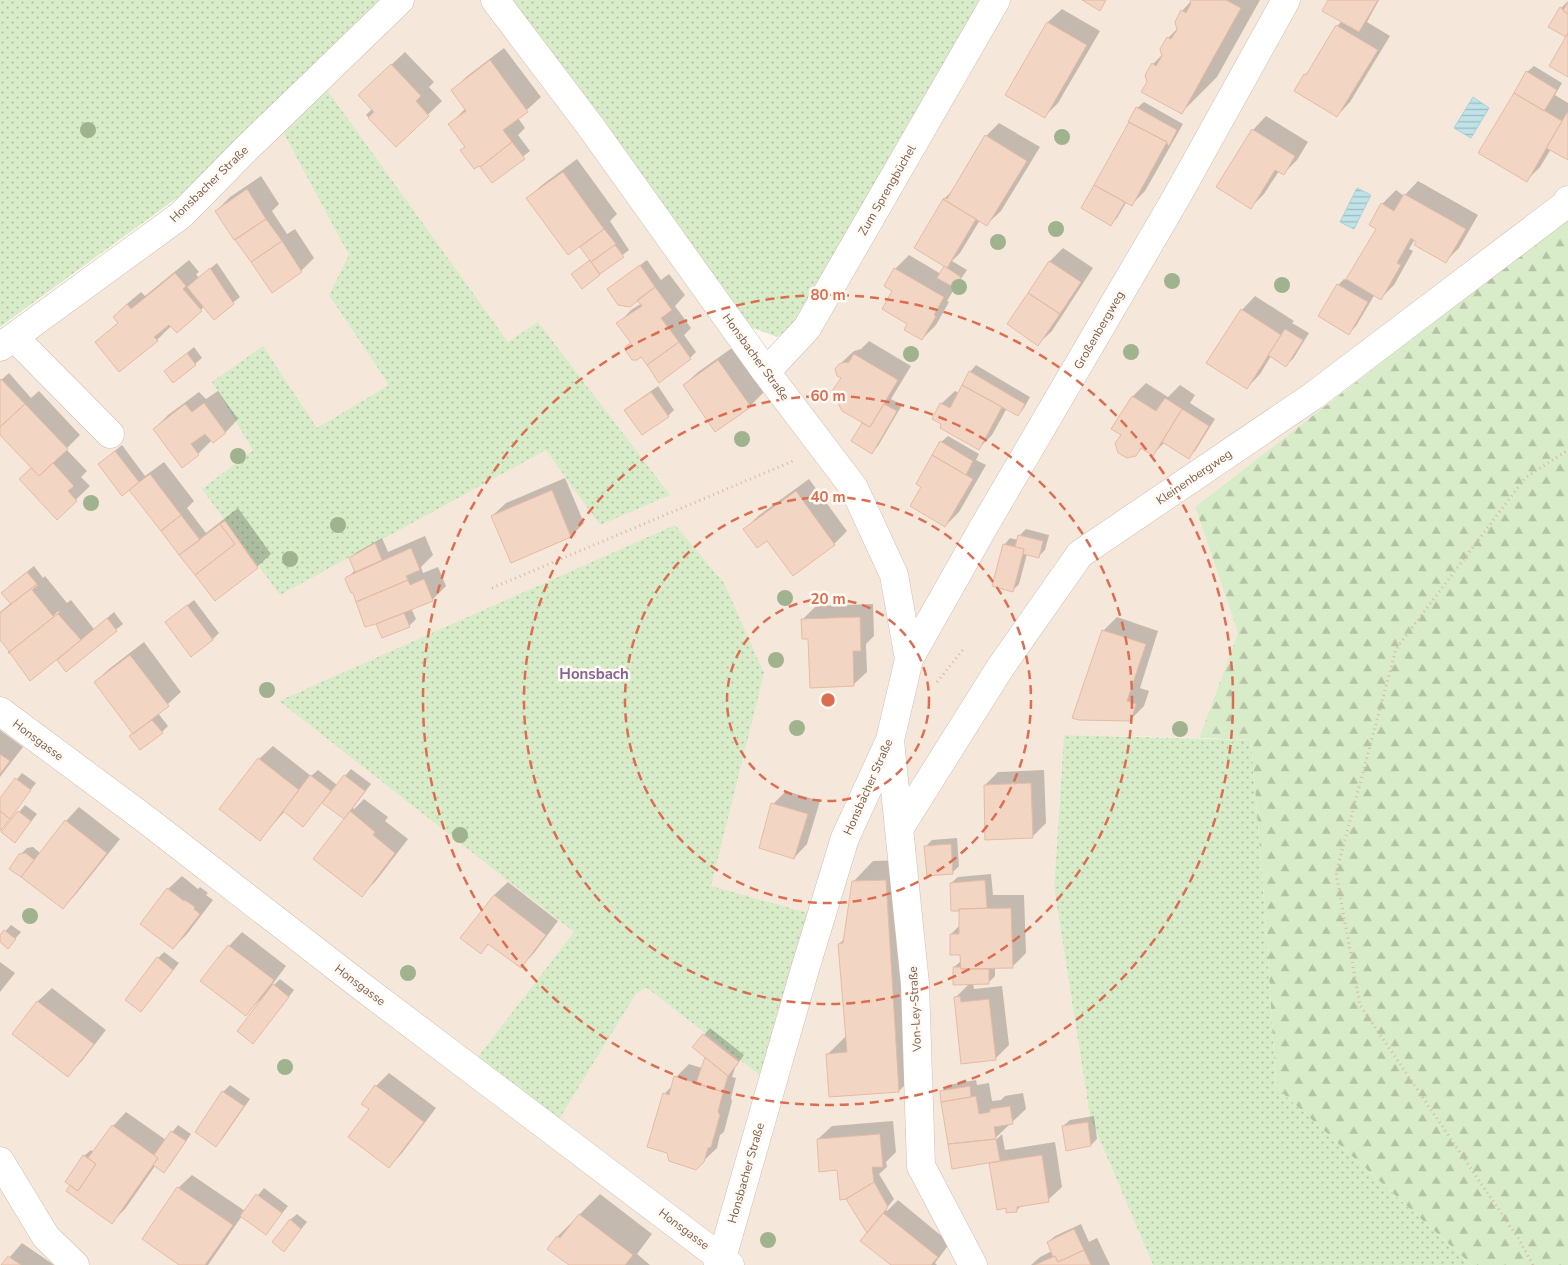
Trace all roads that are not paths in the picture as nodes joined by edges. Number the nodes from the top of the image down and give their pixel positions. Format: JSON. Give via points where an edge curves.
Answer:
{"nodes":[{"id":1,"x":400,"y":0,"type":"edge"},
{"id":2,"x":495,"y":0,"type":"edge"},
{"id":3,"x":996,"y":0,"type":"edge"},
{"id":4,"x":1286,"y":0,"type":"edge"},
{"id":5,"x":1568,"y":200,"type":"edge"},
{"id":6,"x":7,"y":342,"type":"edge"},
{"id":7,"x":766,"y":372,"type":"junction"},
{"id":8,"x":110,"y":434,"type":"dead end"},
{"id":9,"x":909,"y":659,"type":"junction"},
{"id":10,"x":0,"y":711,"type":"edge"},
{"id":11,"x":890,"y":740,"type":"junction"},
{"id":12,"x":899,"y":829,"type":"junction"},
{"id":13,"x":0,"y":1161,"type":"edge"},
{"id":14,"x":723,"y":1263,"type":"edge"},
{"id":15,"x":75,"y":1265,"type":"edge"},
{"id":16,"x":973,"y":1265,"type":"edge"}],
"edges":[{"from":1,"to":6,"type":"street","name":"Honsbacher Straße","via":[[181,215]]},
{"from":2,"to":7,"type":"street","name":"Honsbacher Straße","via":[[591,127]]},
{"from":3,"to":7,"type":"street","name":"Zum Sprengbüchel","via":[[808,328]]},
{"from":4,"to":9,"type":"street","name":"Großenbergweg","via":[[1176,198]]},
{"from":5,"to":12,"type":"street","name":"Kleinenbergweg","via":[[1313,396],[1080,554],[1000,668]]},
{"from":6,"to":8,"type":"street"},
{"from":7,"to":9,"type":"street","name":"Honsbacher Straße","via":[[854,488],[894,575]]},
{"from":9,"to":11,"type":"street","name":"Honsbacher Straße"},
{"from":10,"to":14,"type":"street","name":"Honsgasse"},
{"from":11,"to":12,"type":"street","name":"Von-Ley-Straße"},
{"from":11,"to":14,"type":"street","name":"Honsbacher Straße","via":[[845,838]]},
{"from":12,"to":16,"type":"street","name":"Von-Ley-Straße","via":[[915,984],[921,1166]]},
{"from":13,"to":15,"type":"street","via":[[46,1238]]}]}
